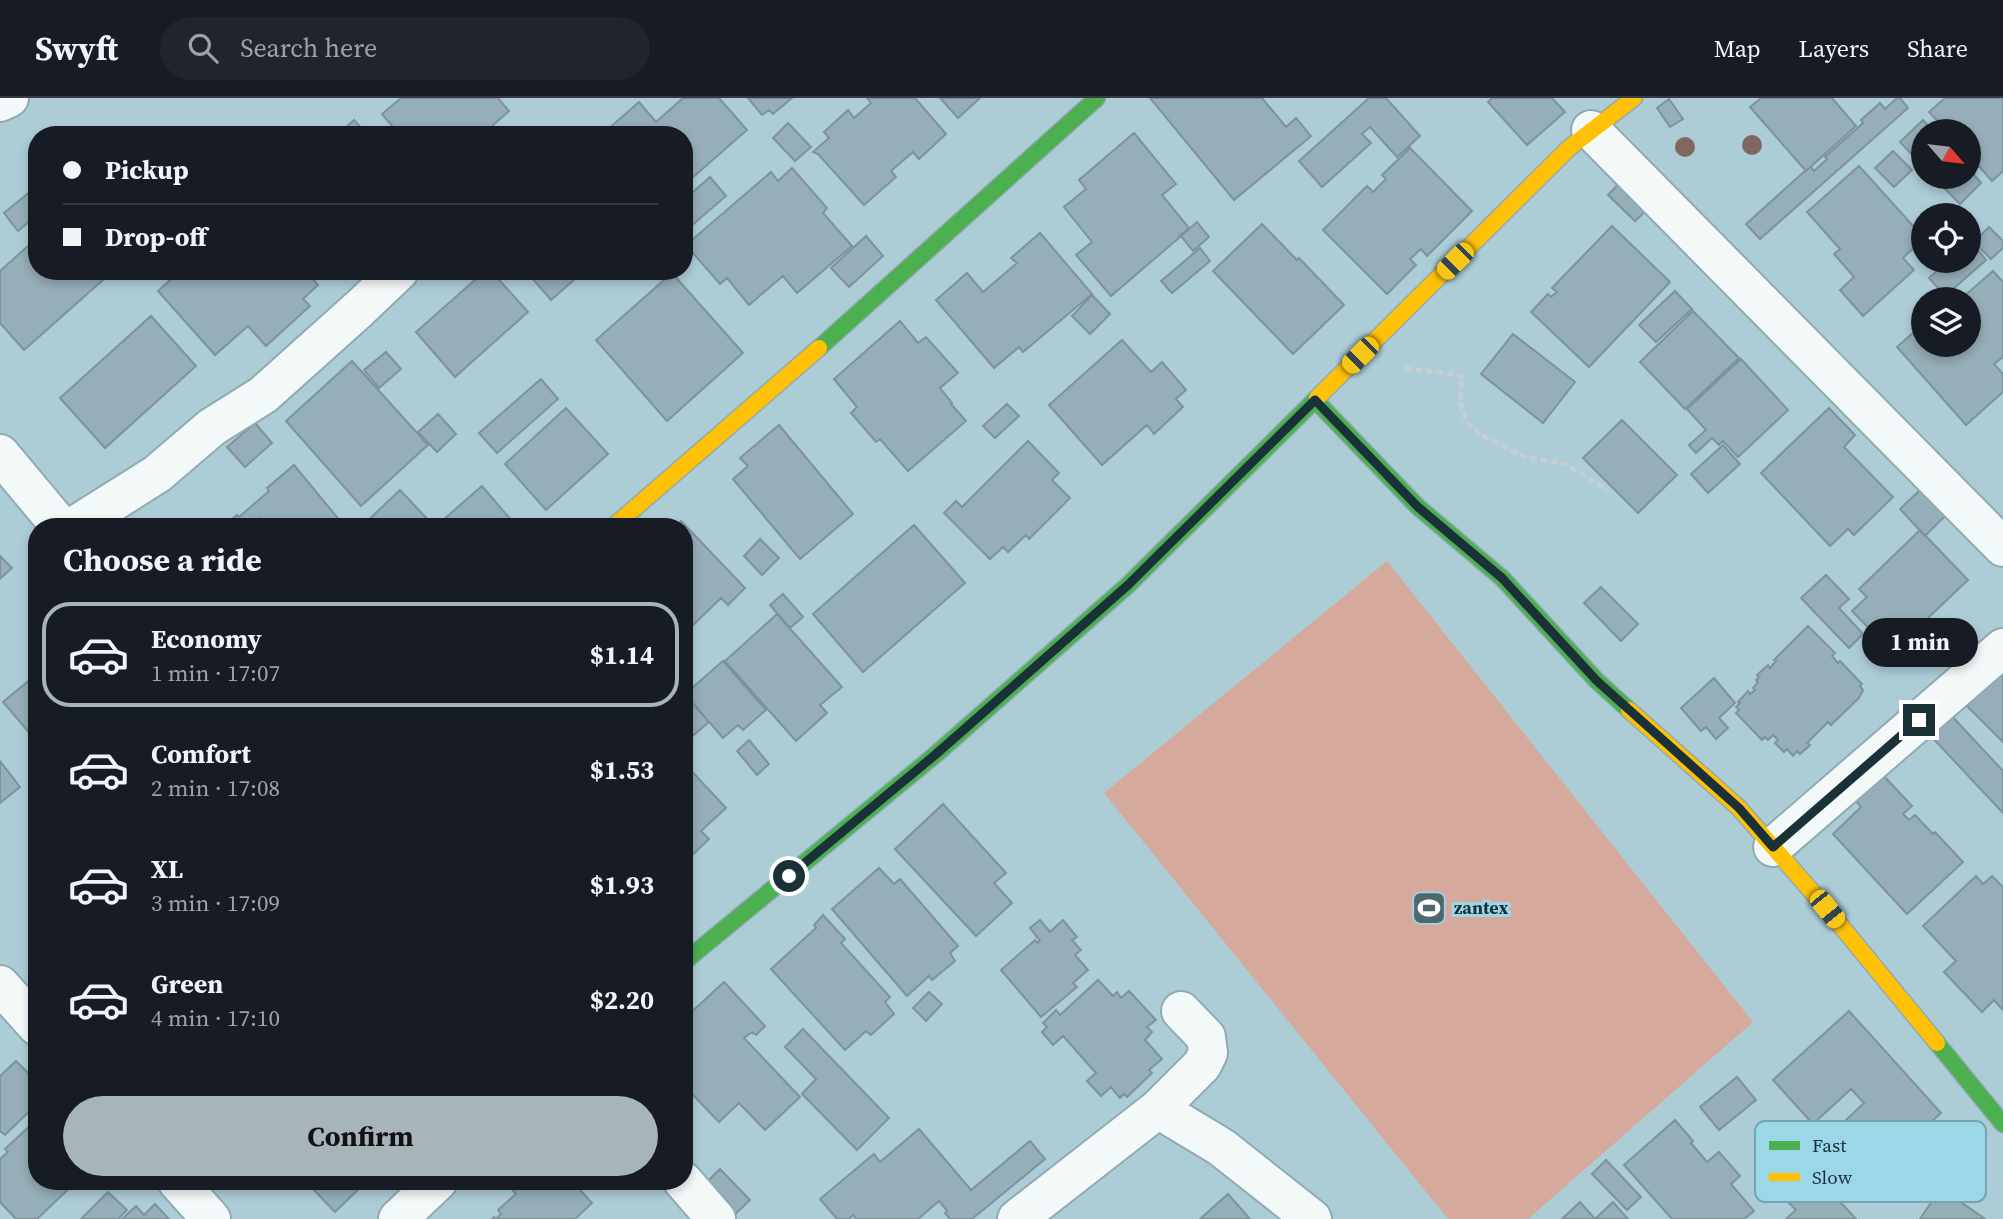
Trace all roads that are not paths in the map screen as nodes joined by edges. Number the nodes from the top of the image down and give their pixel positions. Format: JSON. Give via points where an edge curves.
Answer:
{"nodes":[{"id":1,"x":9,"y":98,"type":"edge"},
{"id":2,"x":1097,"y":98,"type":"edge"},
{"id":3,"x":1634,"y":98,"type":"edge"},
{"id":4,"x":0,"y":102,"type":"edge"},
{"id":5,"x":1591,"y":130,"type":"junction"},
{"id":6,"x":390,"y":280,"type":"edge"},
{"id":7,"x":1315,"y":400,"type":"junction"},
{"id":8,"x":0,"y":454,"type":"edge"},
{"id":9,"x":53,"y":518,"type":"edge"},
{"id":10,"x":87,"y":518,"type":"edge"},
{"id":11,"x":623,"y":518,"type":"edge"},
{"id":12,"x":2003,"y":547,"type":"edge"},
{"id":13,"x":2003,"y":648,"type":"edge"},
{"id":14,"x":1773,"y":847,"type":"junction"},
{"id":15,"x":693,"y":955,"type":"edge"},
{"id":16,"x":0,"y":985,"type":"edge"},
{"id":17,"x":1181,"y":1011,"type":"dead end"},
{"id":18,"x":28,"y":1016,"type":"edge"},
{"id":19,"x":1158,"y":1109,"type":"junction"},
{"id":20,"x":2003,"y":1124,"type":"edge"},
{"id":21,"x":185,"y":1190,"type":"edge"},
{"id":22,"x":429,"y":1190,"type":"edge"},
{"id":23,"x":691,"y":1190,"type":"edge"},
{"id":24,"x":211,"y":1219,"type":"edge"},
{"id":25,"x":398,"y":1219,"type":"edge"},
{"id":26,"x":716,"y":1219,"type":"edge"},
{"id":27,"x":1017,"y":1219,"type":"edge"},
{"id":28,"x":1312,"y":1219,"type":"edge"}],
"edges":[{"from":1,"to":4,"type":"street"},
{"from":2,"to":11,"type":"street"},
{"from":3,"to":5,"type":"street"},
{"from":5,"to":7,"type":"street"},
{"from":5,"to":12,"type":"street"},
{"from":6,"to":10,"type":"street","via":[[263,396],[212,427],[157,474]]},
{"from":7,"to":14,"type":"street","via":[[1418,507],[1502,578],[1597,681],[1739,808]]},
{"from":7,"to":15,"type":"street","via":[[1128,585],[935,755]]},
{"from":8,"to":9,"type":"street"},
{"from":13,"to":14,"type":"street"},
{"from":14,"to":20,"type":"street"},
{"from":16,"to":18,"type":"street"},
{"from":17,"to":19,"type":"street","via":[[1206,1037],[1208,1053],[1202,1065]]},
{"from":19,"to":27,"type":"street"},
{"from":19,"to":28,"type":"street","via":[[1221,1147]]},
{"from":21,"to":24,"type":"street"},
{"from":22,"to":25,"type":"street"},
{"from":23,"to":26,"type":"street"}]}
